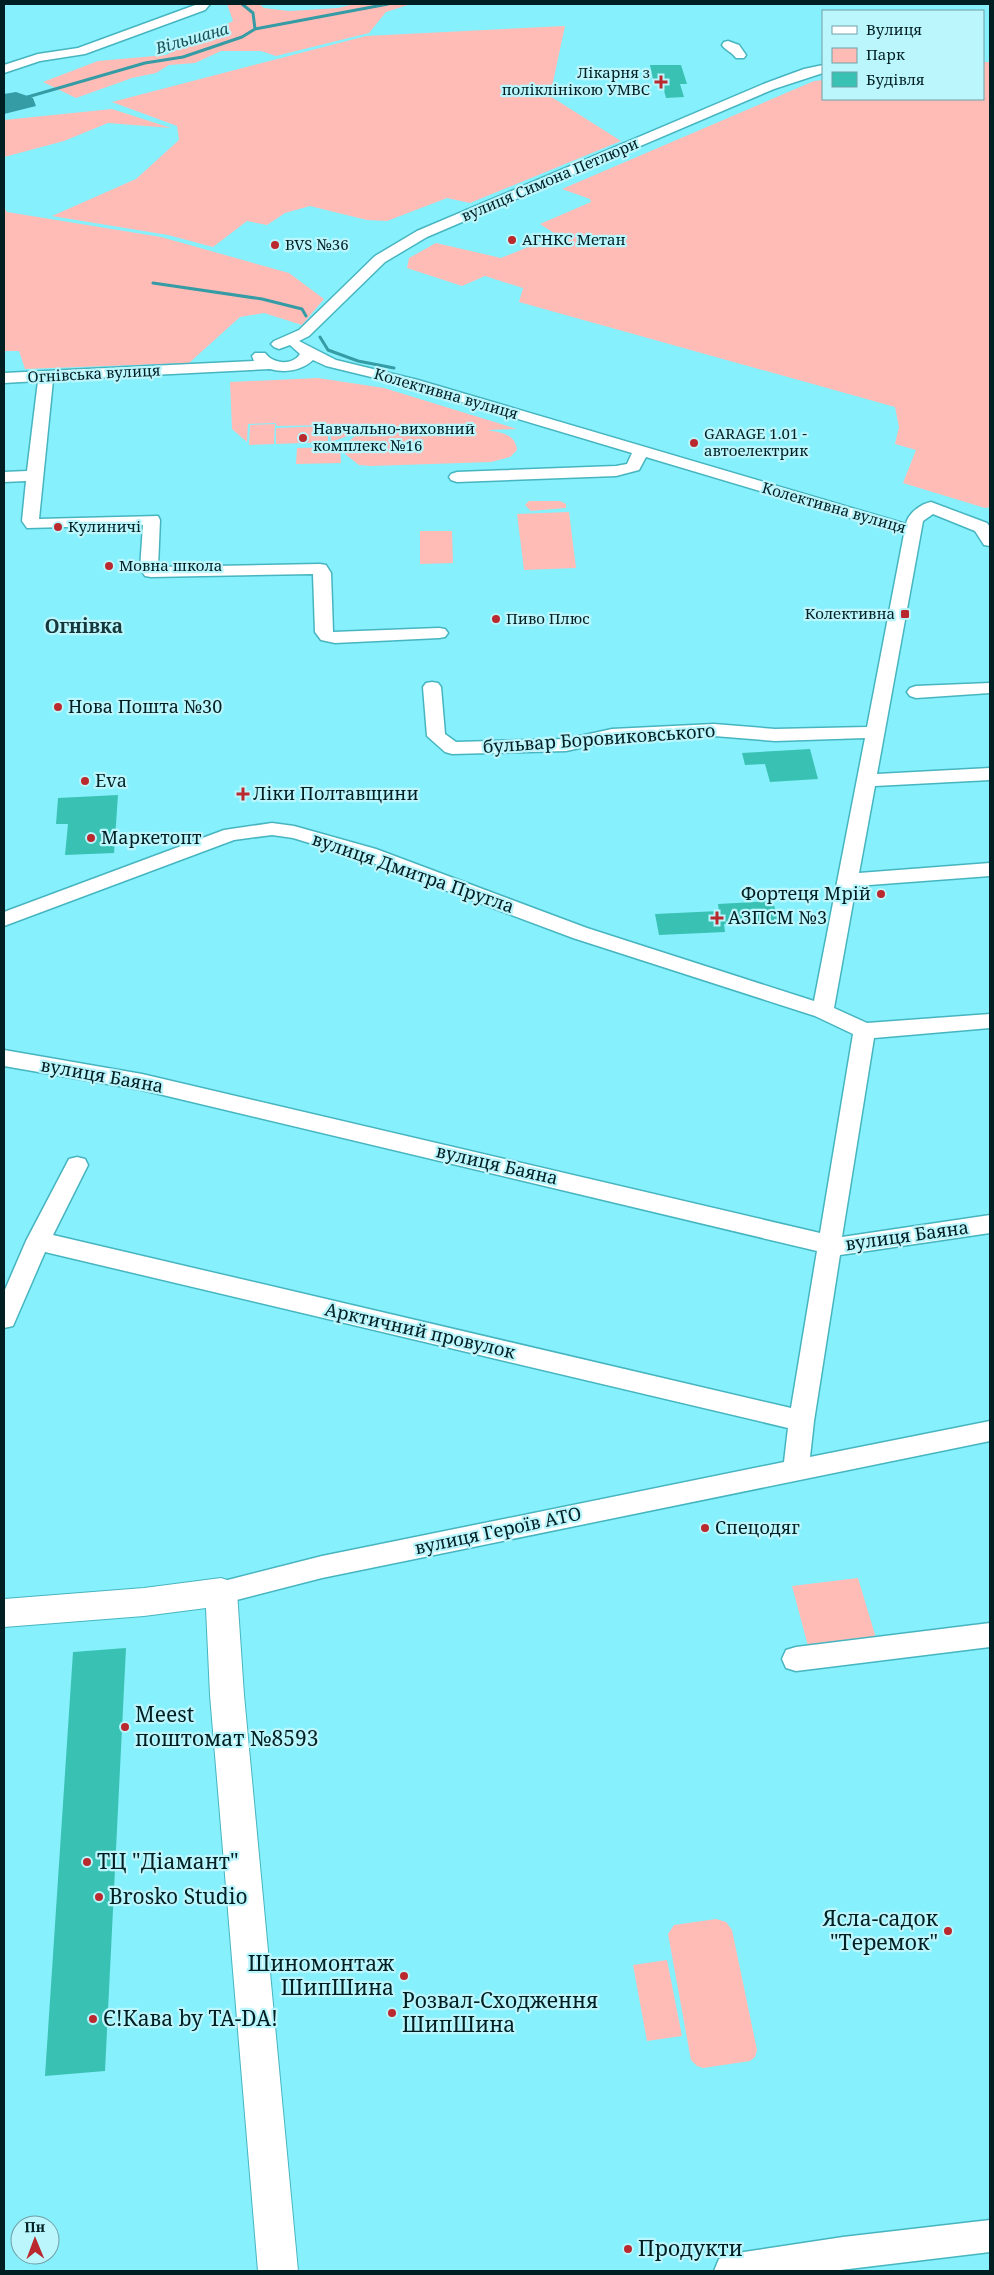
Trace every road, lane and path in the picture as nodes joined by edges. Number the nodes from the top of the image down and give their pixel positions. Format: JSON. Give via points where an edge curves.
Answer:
{"nodes":[{"id":1,"x":204,"y":4,"type":"edge"},
{"id":2,"x":728,"y":44,"type":"dead end"},
{"id":3,"x":740,"y":55,"type":"dead end"},
{"id":4,"x":4,"y":69,"type":"edge"},
{"id":5,"x":822,"y":69,"type":"edge"},
{"id":6,"x":305,"y":344,"type":"junction"},
{"id":7,"x":265,"y":359,"type":"junction"},
{"id":8,"x":298,"y":364,"type":"junction"},
{"id":9,"x":345,"y":366,"type":"junction"},
{"id":10,"x":46,"y":377,"type":"junction"},
{"id":11,"x":4,"y":378,"type":"edge"},
{"id":12,"x":640,"y":451,"type":"junction"},
{"id":13,"x":35,"y":476,"type":"junction"},
{"id":14,"x":4,"y":477,"type":"edge"},
{"id":15,"x":457,"y":477,"type":"dead end"},
{"id":16,"x":912,"y":531,"type":"junction"},
{"id":17,"x":990,"y":541,"type":"edge"},
{"id":18,"x":438,"y":633,"type":"dead end"},
{"id":19,"x":432,"y":687,"type":"dead end"},
{"id":20,"x":990,"y":688,"type":"edge"},
{"id":21,"x":916,"y":692,"type":"dead end"},
{"id":22,"x":874,"y":732,"type":"junction"},
{"id":23,"x":990,"y":774,"type":"edge"},
{"id":24,"x":866,"y":780,"type":"junction"},
{"id":25,"x":990,"y":870,"type":"edge"},
{"id":26,"x":847,"y":880,"type":"junction"},
{"id":27,"x":4,"y":919,"type":"edge"},
{"id":28,"x":823,"y":1011,"type":"junction"},
{"id":29,"x":990,"y":1021,"type":"edge"},
{"id":30,"x":864,"y":1031,"type":"junction"},
{"id":31,"x":4,"y":1058,"type":"edge"},
{"id":32,"x":77,"y":1165,"type":"dead end"},
{"id":33,"x":990,"y":1224,"type":"edge"},
{"id":34,"x":38,"y":1242,"type":"junction"},
{"id":35,"x":831,"y":1245,"type":"junction"},
{"id":36,"x":4,"y":1319,"type":"edge"},
{"id":37,"x":801,"y":1421,"type":"junction"},
{"id":38,"x":990,"y":1431,"type":"edge"},
{"id":39,"x":796,"y":1470,"type":"junction"},
{"id":40,"x":221,"y":1592,"type":"junction"},
{"id":41,"x":4,"y":1613,"type":"edge"},
{"id":42,"x":990,"y":1635,"type":"edge"},
{"id":43,"x":796,"y":1659,"type":"dead end"},
{"id":44,"x":990,"y":2236,"type":"edge"},
{"id":45,"x":278,"y":2271,"type":"edge"},
{"id":46,"x":731,"y":2271,"type":"edge"}],
"edges":[{"from":1,"to":4,"type":"street","via":[[81,51],[38,58]]},
{"from":2,"to":3,"type":"street"},
{"from":5,"to":6,"type":"street","name":"вулиця Симона Петлюри","via":[[770,86],[422,234],[380,259]]},
{"from":6,"to":7,"type":"street","name":"Огнівська вулиця","via":[[279,344],[265,348]]},
{"from":6,"to":8,"type":"street","via":[[308,356]]},
{"from":6,"to":9,"type":"street","name":"Колективна вулиця","via":[[322,360]]},
{"from":7,"to":8,"type":"street","name":"Огнівська вулиця","via":[[282,367]]},
{"from":7,"to":10,"type":"street","name":"Огнівська вулиця","via":[[184,370]]},
{"from":8,"to":9,"type":"street","name":"Колективна вулиця"},
{"from":9,"to":12,"type":"street","name":"Колективна вулиця"},
{"from":10,"to":11,"type":"street","name":"Огнівська вулиця"},
{"from":10,"to":13,"type":"street"},
{"from":12,"to":15,"type":"street","via":[[633,467],[616,471]]},
{"from":12,"to":16,"type":"street","name":"Колективна вулиця"},
{"from":13,"to":14,"type":"street"},
{"from":13,"to":18,"type":"street","via":[[30,521],[33,524],[152,520],[151,572],[320,569],[326,636]]},
{"from":16,"to":17,"type":"street","via":[[915,519],[931,507],[981,527]]},
{"from":16,"to":22,"type":"street","name":"Колективна вулиця"},
{"from":19,"to":22,"type":"street","name":"бульвар Боровиковського","via":[[436,736],[452,748],[566,745],[612,735],[714,730],[775,735]]},
{"from":20,"to":21,"type":"street"},
{"from":22,"to":24,"type":"street","name":"Колективна вулиця"},
{"from":23,"to":24,"type":"street"},
{"from":24,"to":26,"type":"street","name":"Колективна вулиця"},
{"from":25,"to":26,"type":"street"},
{"from":26,"to":28,"type":"street","name":"Колективна вулиця"},
{"from":27,"to":28,"type":"street","name":"вулиця Дмитра Пругла","via":[[231,834],[272,829],[294,832],[369,854],[580,933]]},
{"from":28,"to":30,"type":"street","name":"вулиця Дмитра Пругла"},
{"from":29,"to":30,"type":"street"},
{"from":30,"to":35,"type":"street"},
{"from":31,"to":35,"type":"street","name":"вулиця Баяна","via":[[151,1084]]},
{"from":32,"to":34,"type":"street"},
{"from":33,"to":35,"type":"street","name":"вулиця Баяна","via":[[846,1246]]},
{"from":34,"to":36,"type":"street"},
{"from":34,"to":37,"type":"street","name":"Арктичний провулок"},
{"from":35,"to":37,"type":"street"},
{"from":37,"to":39,"type":"street"},
{"from":38,"to":39,"type":"street","name":"вулиця Героїв АТО"},
{"from":39,"to":40,"type":"street","name":"вулиця Героїв АТО","via":[[322,1567]]},
{"from":40,"to":41,"type":"main road","name":"вулиця Героїв АТО","via":[[144,1602]]},
{"from":40,"to":45,"type":"main road","via":[[227,1695]]},
{"from":42,"to":43,"type":"street"},
{"from":44,"to":46,"type":"street","via":[[843,2253]]}]}
